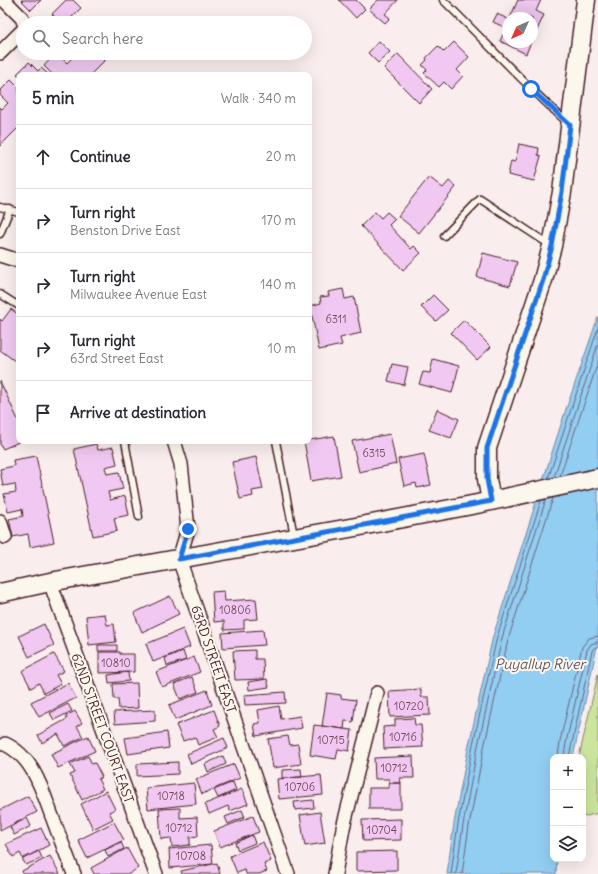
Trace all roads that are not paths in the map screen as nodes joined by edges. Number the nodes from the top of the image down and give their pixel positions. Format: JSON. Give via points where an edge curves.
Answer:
{"nodes":[{"id":1,"x":4,"y":0,"type":"edge"},
{"id":2,"x":443,"y":0,"type":"edge"},
{"id":3,"x":586,"y":0,"type":"edge"},
{"id":4,"x":20,"y":16,"type":"edge"},
{"id":5,"x":16,"y":37,"type":"edge"},
{"id":6,"x":0,"y":53,"type":"edge"},
{"id":7,"x":570,"y":125,"type":"junction"},
{"id":8,"x":0,"y":207,"type":"edge"},
{"id":9,"x":10,"y":209,"type":"junction"},
{"id":10,"x":16,"y":211,"type":"edge"},
{"id":11,"x":0,"y":234,"type":"edge"},
{"id":12,"x":444,"y":236,"type":"dead end"},
{"id":13,"x":552,"y":246,"type":"junction"},
{"id":14,"x":0,"y":255,"type":"edge"},
{"id":15,"x":16,"y":261,"type":"edge"},
{"id":16,"x":0,"y":294,"type":"edge"},
{"id":17,"x":16,"y":304,"type":"edge"},
{"id":18,"x":126,"y":444,"type":"edge"},
{"id":19,"x":175,"y":444,"type":"edge"},
{"id":20,"x":277,"y":444,"type":"edge"},
{"id":21,"x":598,"y":478,"type":"edge"},
{"id":22,"x":500,"y":499,"type":"junction"},
{"id":23,"x":139,"y":517,"type":"dead end"},
{"id":24,"x":0,"y":521,"type":"edge"},
{"id":25,"x":5,"y":537,"type":"dead end"},
{"id":26,"x":295,"y":538,"type":"junction"},
{"id":27,"x":179,"y":559,"type":"junction"},
{"id":28,"x":50,"y":582,"type":"junction"},
{"id":29,"x":0,"y":593,"type":"edge"},
{"id":30,"x":377,"y":693,"type":"dead end"},
{"id":31,"x":5,"y":744,"type":"dead end"},
{"id":32,"x":74,"y":874,"type":"edge"},
{"id":33,"x":156,"y":874,"type":"edge"},
{"id":34,"x":288,"y":874,"type":"edge"},
{"id":35,"x":335,"y":874,"type":"edge"}],
"edges":[{"from":1,"to":4,"type":"street"},
{"from":2,"to":7,"type":"lane"},
{"from":3,"to":7,"type":"street"},
{"from":5,"to":6,"type":"street"},
{"from":7,"to":13,"type":"street"},
{"from":8,"to":9,"type":"lane"},
{"from":9,"to":10,"type":"lane"},
{"from":9,"to":11,"type":"lane"},
{"from":12,"to":13,"type":"lane","via":[[480,199]]},
{"from":13,"to":22,"type":"street","via":[[487,448],[487,479]]},
{"from":14,"to":15,"type":"street"},
{"from":16,"to":17,"type":"lane"},
{"from":18,"to":23,"type":"lane"},
{"from":19,"to":27,"type":"street","via":[[181,464],[188,529]]},
{"from":20,"to":26,"type":"lane"},
{"from":21,"to":22,"type":"street"},
{"from":22,"to":26,"type":"street"},
{"from":24,"to":25,"type":"street"},
{"from":26,"to":27,"type":"street"},
{"from":27,"to":28,"type":"street"},
{"from":27,"to":34,"type":"street","name":"63RD STREET EAST"},
{"from":28,"to":29,"type":"street"},
{"from":28,"to":33,"type":"street","name":"62ND STREET COURT EAST"},
{"from":30,"to":35,"type":"street","via":[[342,828]]},
{"from":31,"to":32,"type":"street","via":[[14,748],[23,757],[39,782]]}]}
